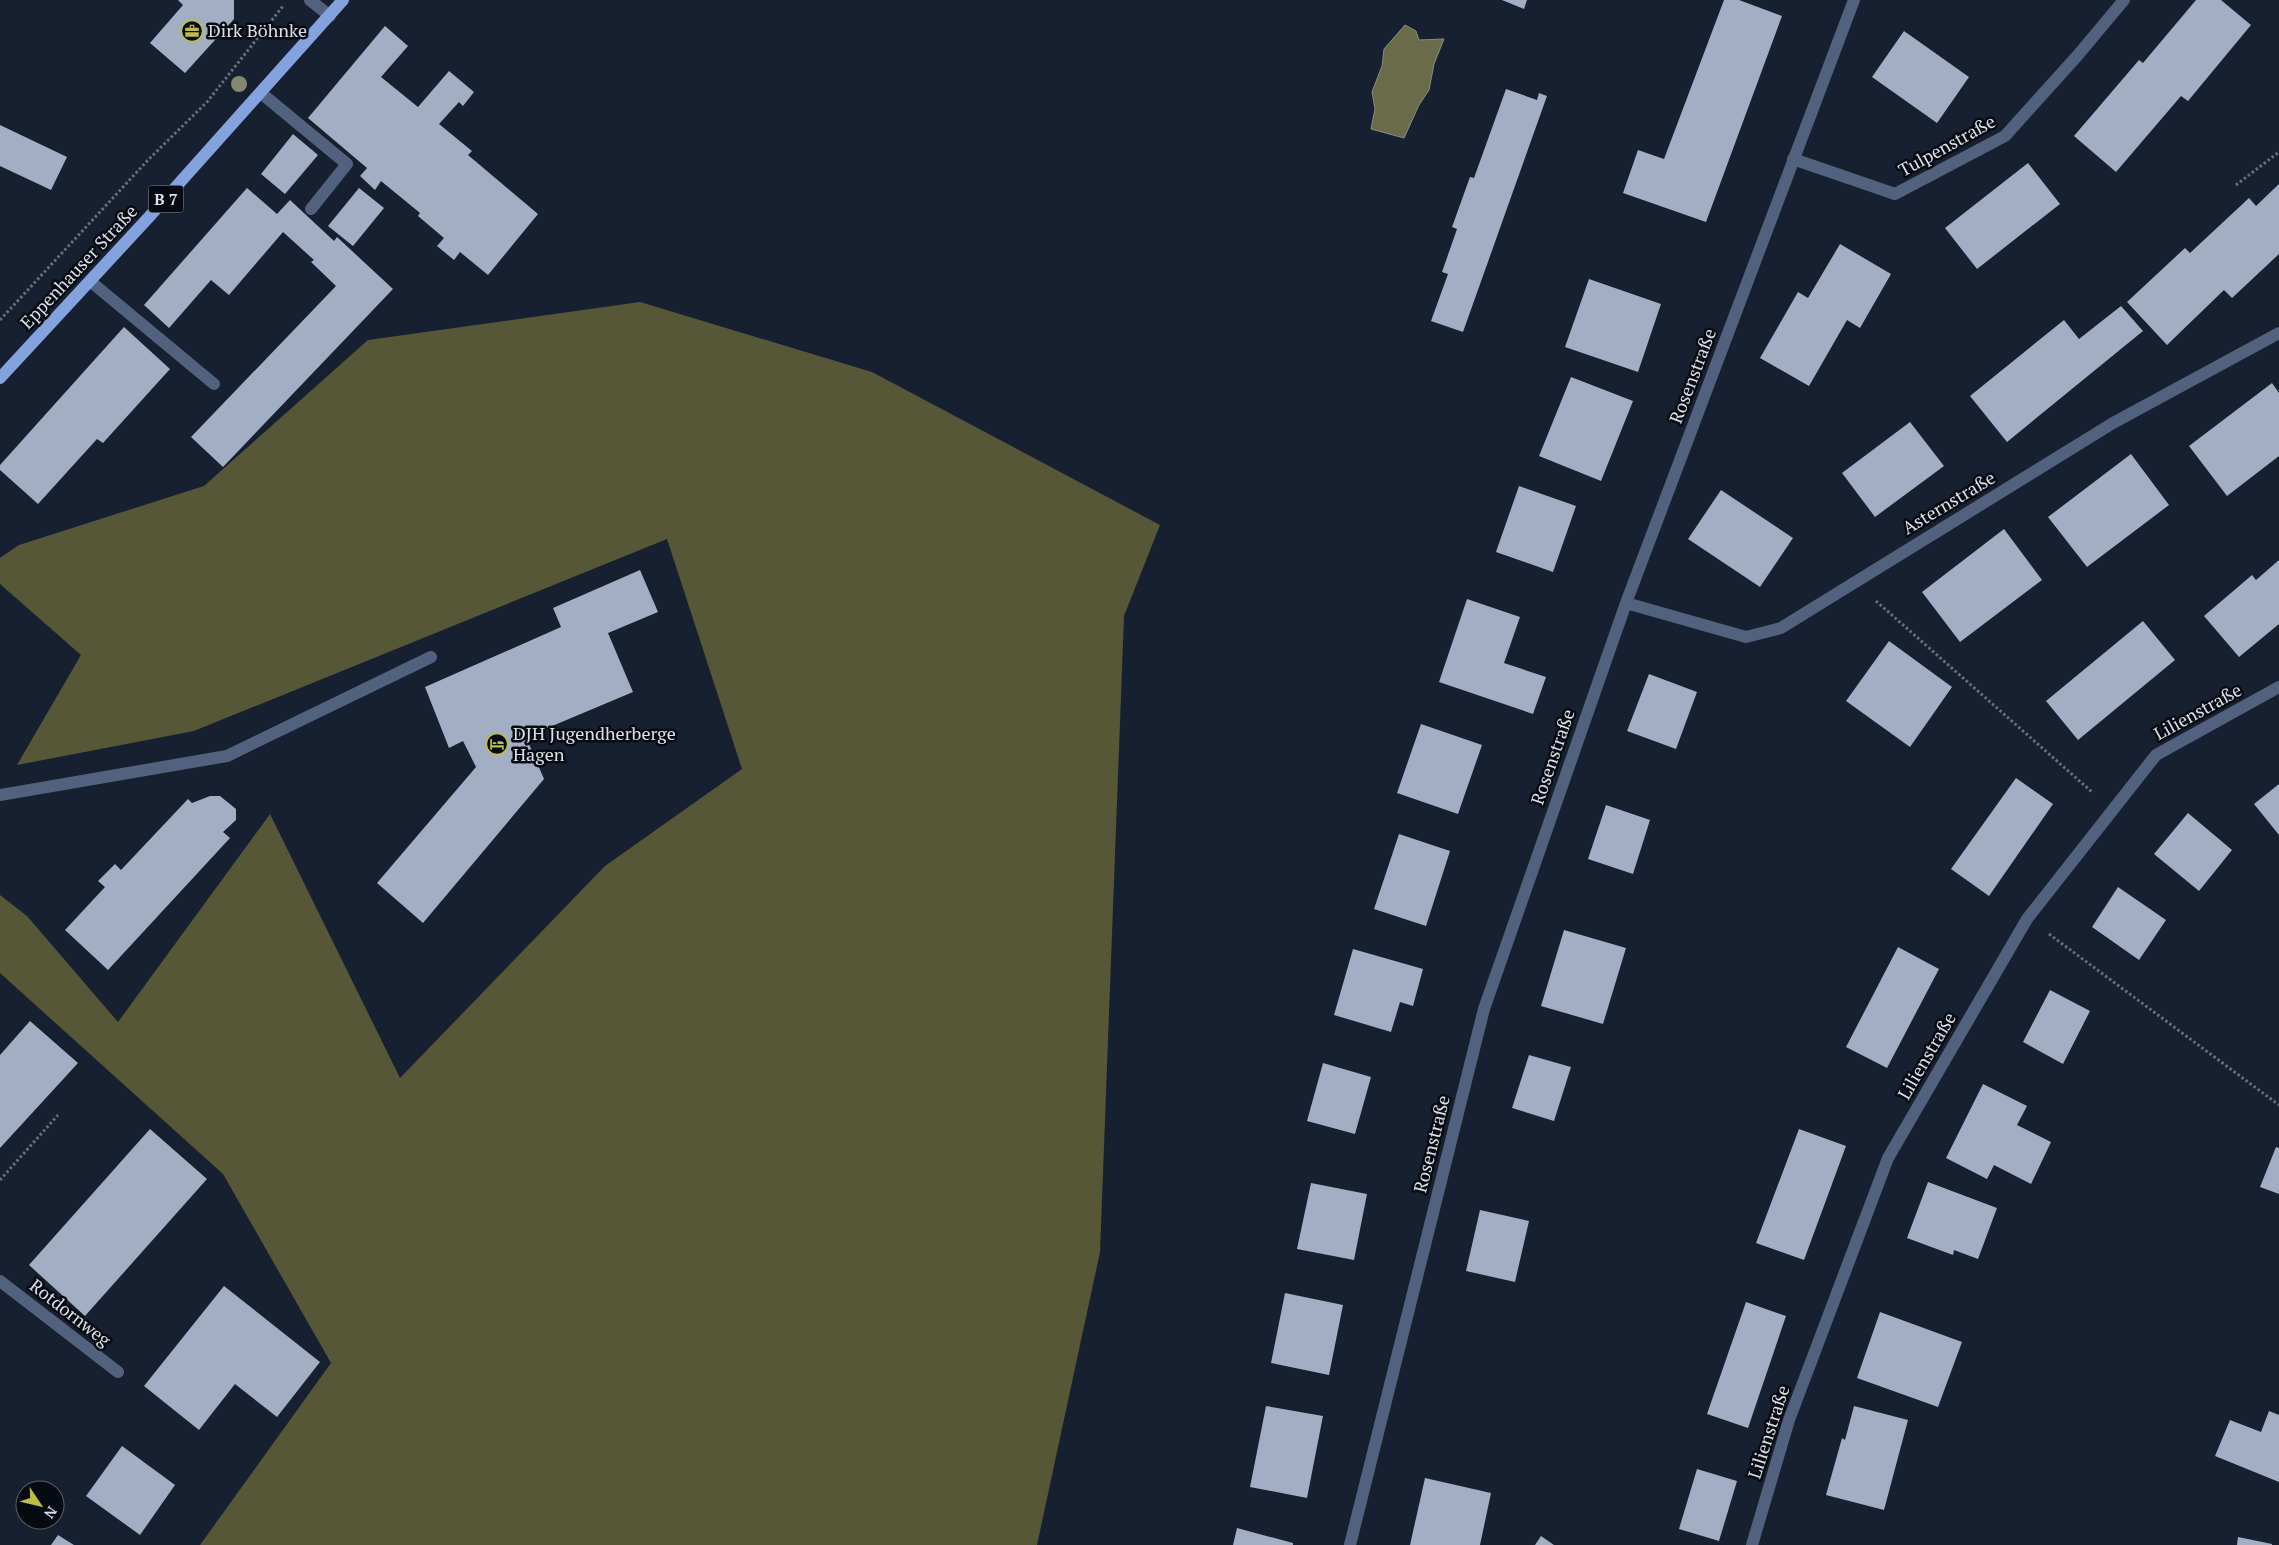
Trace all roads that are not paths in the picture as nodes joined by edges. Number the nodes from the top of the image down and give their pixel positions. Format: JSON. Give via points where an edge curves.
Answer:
{"nodes":[{"id":1,"x":310,"y":0,"type":"edge"},
{"id":2,"x":343,"y":0,"type":"edge"},
{"id":3,"x":1854,"y":0,"type":"edge"},
{"id":4,"x":2124,"y":0,"type":"edge"},
{"id":5,"x":330,"y":16,"type":"junction"},
{"id":6,"x":262,"y":93,"type":"junction"},
{"id":7,"x":1793,"y":159,"type":"junction"},
{"id":8,"x":311,"y":209,"type":"dead end"},
{"id":9,"x":90,"y":281,"type":"junction"},
{"id":10,"x":2279,"y":333,"type":"edge"},
{"id":11,"x":0,"y":378,"type":"edge"},
{"id":12,"x":214,"y":384,"type":"dead end"},
{"id":13,"x":1626,"y":603,"type":"junction"},
{"id":14,"x":431,"y":657,"type":"dead end"},
{"id":15,"x":2279,"y":687,"type":"edge"},
{"id":16,"x":0,"y":796,"type":"edge"},
{"id":17,"x":0,"y":1281,"type":"edge"},
{"id":18,"x":118,"y":1372,"type":"dead end"},
{"id":19,"x":1350,"y":1545,"type":"edge"},
{"id":20,"x":1752,"y":1545,"type":"edge"}],
"edges":[{"from":1,"to":5,"type":"street"},
{"from":2,"to":5,"type":"main road","name":"Eppenhauser Straße","number":"B 7"},
{"from":3,"to":7,"type":"street","name":"Rosenstraße"},
{"from":4,"to":7,"type":"street","name":"Tulpenstraße","via":[[2005,136],[1895,194]]},
{"from":5,"to":6,"type":"main road","name":"Eppenhauser Straße","number":"B 7"},
{"from":6,"to":8,"type":"street","via":[[348,164]]},
{"from":6,"to":9,"type":"main road","name":"Eppenhauser Straße","number":"B 7"},
{"from":7,"to":13,"type":"street","name":"Rosenstraße"},
{"from":9,"to":11,"type":"main road","name":"Eppenhauser Straße","number":"B 7"},
{"from":9,"to":12,"type":"street"},
{"from":10,"to":13,"type":"street","name":"Asternstraße","via":[[2113,424],[1781,628],[1746,637]]},
{"from":13,"to":19,"type":"street","name":"Rosenstraße","via":[[1484,1009]]},
{"from":14,"to":16,"type":"street","via":[[227,756]]},
{"from":15,"to":20,"type":"street","name":"Lilienstraße","via":[[2156,755],[2027,919],[1888,1158],[1790,1420]]},
{"from":17,"to":18,"type":"street","name":"Rotdornweg"}]}
